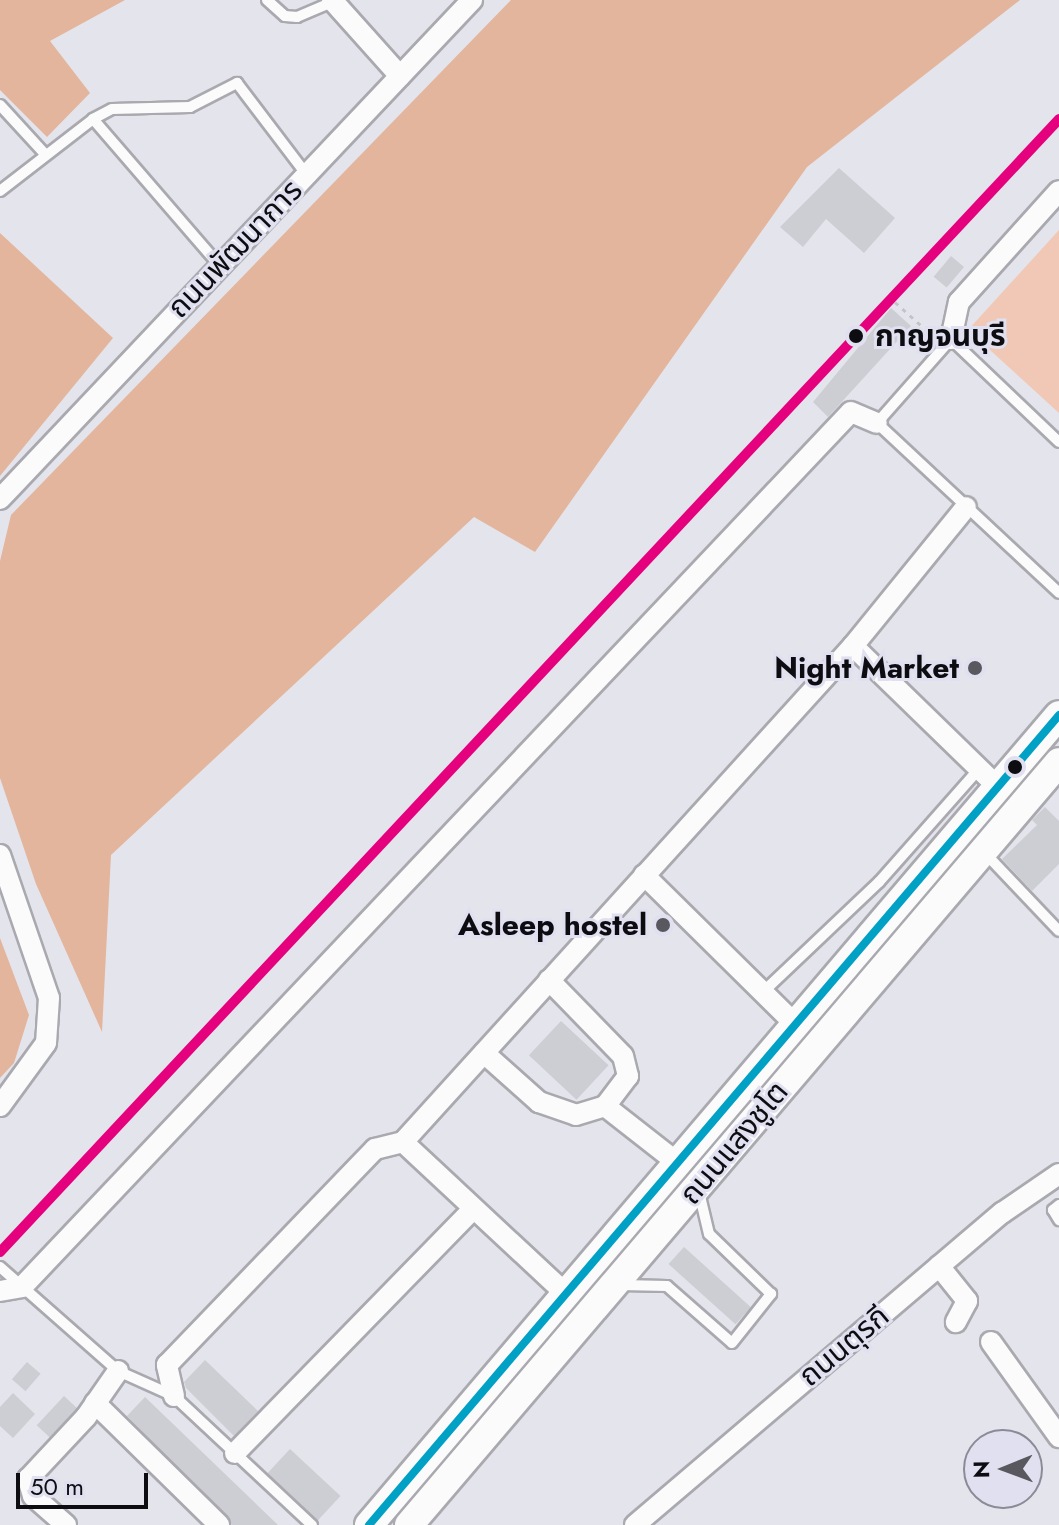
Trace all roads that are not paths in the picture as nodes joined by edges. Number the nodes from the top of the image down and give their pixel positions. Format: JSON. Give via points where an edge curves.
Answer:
{"nodes":[{"id":1,"x":267,"y":0,"type":"edge"},
{"id":2,"x":472,"y":0,"type":"edge"},
{"id":3,"x":333,"y":1,"type":"edge"},
{"id":4,"x":400,"y":76,"type":"junction"},
{"id":5,"x":0,"y":105,"type":"edge"},
{"id":6,"x":93,"y":119,"type":"junction"},
{"id":7,"x":43,"y":152,"type":"junction"},
{"id":8,"x":306,"y":174,"type":"junction"},
{"id":9,"x":0,"y":191,"type":"edge"},
{"id":10,"x":1059,"y":191,"type":"edge"},
{"id":11,"x":219,"y":265,"type":"junction"},
{"id":12,"x":947,"y":343,"type":"junction"},
{"id":13,"x":877,"y":423,"type":"junction"},
{"id":14,"x":1059,"y":442,"type":"edge"},
{"id":15,"x":0,"y":499,"type":"edge"},
{"id":16,"x":966,"y":507,"type":"junction"},
{"id":17,"x":1059,"y":593,"type":"edge"},
{"id":18,"x":853,"y":646,"type":"junction"},
{"id":19,"x":1059,"y":715,"type":"edge"},
{"id":20,"x":1059,"y":762,"type":"edge"},
{"id":21,"x":989,"y":778,"type":"junction"},
{"id":22,"x":981,"y":849,"type":"junction"},
{"id":23,"x":0,"y":855,"type":"edge"},
{"id":24,"x":644,"y":875,"type":"junction"},
{"id":25,"x":1059,"y":931,"type":"edge"},
{"id":26,"x":549,"y":980,"type":"junction"},
{"id":27,"x":763,"y":992,"type":"junction"},
{"id":28,"x":796,"y":1025,"type":"junction"},
{"id":29,"x":484,"y":1053,"type":"junction"},
{"id":30,"x":746,"y":1084,"type":"junction"},
{"id":31,"x":766,"y":1105,"type":"junction"},
{"id":32,"x":0,"y":1106,"type":"edge"},
{"id":33,"x":605,"y":1106,"type":"junction"},
{"id":34,"x":403,"y":1142,"type":"junction"},
{"id":35,"x":679,"y":1164,"type":"junction"},
{"id":36,"x":1059,"y":1174,"type":"edge"},
{"id":37,"x":697,"y":1186,"type":"junction"},
{"id":38,"x":1059,"y":1205,"type":"edge"},
{"id":39,"x":472,"y":1210,"type":"junction"},
{"id":40,"x":1059,"y":1220,"type":"edge"},
{"id":41,"x":939,"y":1266,"type":"junction"},
{"id":42,"x":0,"y":1267,"type":"edge"},
{"id":43,"x":614,"y":1285,"type":"junction"},
{"id":44,"x":22,"y":1287,"type":"junction"},
{"id":45,"x":0,"y":1291,"type":"edge"},
{"id":46,"x":568,"y":1296,"type":"junction"},
{"id":47,"x":585,"y":1320,"type":"junction"},
{"id":48,"x":956,"y":1322,"type":"dead end"},
{"id":49,"x":991,"y":1342,"type":"dead end"},
{"id":50,"x":118,"y":1371,"type":"junction"},
{"id":51,"x":174,"y":1396,"type":"junction"},
{"id":52,"x":95,"y":1403,"type":"junction"},
{"id":53,"x":1059,"y":1437,"type":"edge"},
{"id":54,"x":235,"y":1453,"type":"junction"},
{"id":55,"x":66,"y":1525,"type":"edge"},
{"id":56,"x":219,"y":1525,"type":"edge"},
{"id":57,"x":312,"y":1525,"type":"edge"},
{"id":58,"x":369,"y":1525,"type":"edge"},
{"id":59,"x":409,"y":1525,"type":"edge"},
{"id":60,"x":635,"y":1525,"type":"edge"}],
"edges":[{"from":1,"to":3,"type":"lane","via":[[285,16],[297,17]]},
{"from":2,"to":4,"type":"street","name":"ถนนพัฒนาการ"},
{"from":3,"to":4,"type":"street"},
{"from":4,"to":8,"type":"street","name":"ถนนพัฒนาการ"},
{"from":5,"to":7,"type":"lane"},
{"from":6,"to":7,"type":"lane"},
{"from":6,"to":8,"type":"lane","via":[[112,109],[190,107],[237,83]]},
{"from":6,"to":11,"type":"lane"},
{"from":7,"to":9,"type":"lane"},
{"from":8,"to":11,"type":"street","name":"ถนนพัฒนาการ"},
{"from":10,"to":12,"type":"street","via":[[959,302]]},
{"from":11,"to":15,"type":"street","name":"ถนนพัฒนาการ"},
{"from":12,"to":13,"type":"lane"},
{"from":12,"to":14,"type":"lane"},
{"from":13,"to":16,"type":"lane"},
{"from":13,"to":44,"type":"street","via":[[851,412]]},
{"from":16,"to":17,"type":"lane"},
{"from":16,"to":18,"type":"street"},
{"from":18,"to":21,"type":"street"},
{"from":18,"to":24,"type":"street"},
{"from":19,"to":21,"type":"main road","name":"ถนนแสงชูโต"},
{"from":20,"to":22,"type":"main road","name":"ถนนแสงชูโต"},
{"from":21,"to":27,"type":"lane"},
{"from":21,"to":28,"type":"main road","name":"ถนนแสงชูโต"},
{"from":22,"to":25,"type":"lane"},
{"from":22,"to":31,"type":"main road","name":"ถนนแสงชูโต"},
{"from":23,"to":32,"type":"street","via":[[38,952],[49,998],[46,1043]]},
{"from":24,"to":26,"type":"street"},
{"from":24,"to":27,"type":"street"},
{"from":26,"to":29,"type":"street"},
{"from":26,"to":33,"type":"street","via":[[623,1056],[628,1076]]},
{"from":27,"to":28,"type":"street"},
{"from":28,"to":30,"type":"main road","name":"ถนนแสงชูโต"},
{"from":29,"to":33,"type":"street","via":[[558,1112],[588,1114]]},
{"from":29,"to":34,"type":"street"},
{"from":30,"to":31,"type":"main road"},
{"from":30,"to":35,"type":"main road","name":"ถนนแสงชูโต"},
{"from":31,"to":37,"type":"main road","name":"ถนนแสงชูโต"},
{"from":33,"to":35,"type":"street"},
{"from":34,"to":39,"type":"street"},
{"from":34,"to":51,"type":"street","via":[[375,1149],[167,1365]]},
{"from":35,"to":46,"type":"main road","name":"ถนนแสงชูโต"},
{"from":36,"to":41,"type":"street","name":"ถนนตุรกี"},
{"from":37,"to":43,"type":"main road","name":"ถนนแสงชูโต"},
{"from":37,"to":43,"type":"lane","via":[[709,1234],[771,1294],[732,1343],[667,1286]]},
{"from":38,"to":40,"type":"lane","via":[[1053,1210]]},
{"from":39,"to":46,"type":"street"},
{"from":39,"to":54,"type":"street"},
{"from":41,"to":48,"type":"street","via":[[967,1301]]},
{"from":41,"to":60,"type":"street","name":"ถนนตุรกี"},
{"from":42,"to":44,"type":"lane"},
{"from":43,"to":47,"type":"main road","name":"ถนนแสงชูโต"},
{"from":44,"to":45,"type":"street"},
{"from":44,"to":50,"type":"lane"},
{"from":46,"to":47,"type":"main road"},
{"from":46,"to":58,"type":"main road","name":"ถนนแสงชูโต"},
{"from":47,"to":59,"type":"main road","name":"ถนนแสงชูโต"},
{"from":49,"to":53,"type":"street"},
{"from":50,"to":51,"type":"lane"},
{"from":50,"to":52,"type":"street"},
{"from":51,"to":54,"type":"lane"},
{"from":52,"to":55,"type":"street","via":[[28,1479],[33,1496]]},
{"from":52,"to":56,"type":"street"},
{"from":54,"to":57,"type":"lane"}]}
